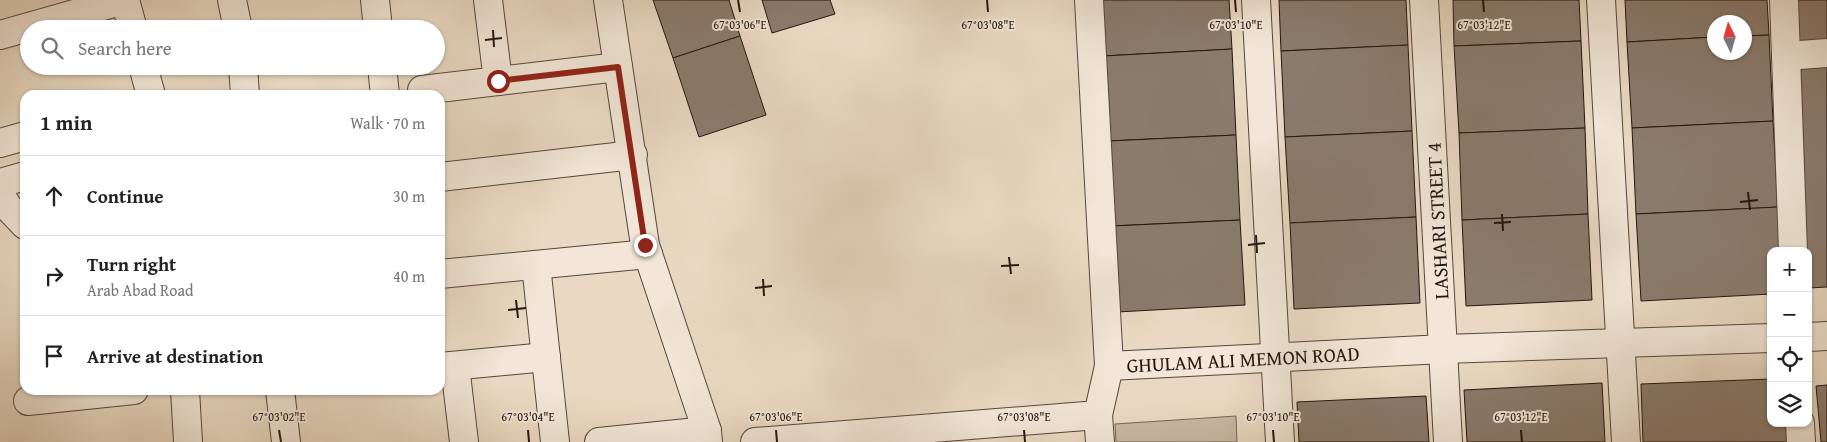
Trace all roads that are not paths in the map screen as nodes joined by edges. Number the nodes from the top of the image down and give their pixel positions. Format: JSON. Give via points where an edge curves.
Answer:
{"nodes":[{"id":1,"x":124,"y":0,"type":"edge"},
{"id":2,"x":232,"y":0,"type":"edge"},
{"id":3,"x":375,"y":0,"type":"edge"},
{"id":4,"x":488,"y":0,"type":"edge"},
{"id":5,"x":608,"y":0,"type":"edge"},
{"id":6,"x":1089,"y":0,"type":"edge"},
{"id":7,"x":1256,"y":0,"type":"edge"},
{"id":8,"x":1424,"y":0,"type":"edge"},
{"id":9,"x":1601,"y":0,"type":"edge"},
{"id":10,"x":1784,"y":0,"type":"edge"},
{"id":11,"x":53,"y":20,"type":"edge"},
{"id":12,"x":130,"y":20,"type":"edge"},
{"id":13,"x":236,"y":20,"type":"edge"},
{"id":14,"x":377,"y":20,"type":"edge"},
{"id":15,"x":20,"y":29,"type":"edge"},
{"id":16,"x":0,"y":35,"type":"edge"},
{"id":17,"x":1827,"y":53,"type":"edge"},
{"id":18,"x":1786,"y":56,"type":"junction"},
{"id":19,"x":618,"y":67,"type":"junction"},
{"id":20,"x":145,"y":75,"type":"edge"},
{"id":21,"x":243,"y":75,"type":"edge"},
{"id":22,"x":383,"y":75,"type":"edge"},
{"id":23,"x":498,"y":81,"type":"junction"},
{"id":24,"x":150,"y":90,"type":"edge"},
{"id":25,"x":244,"y":90,"type":"edge"},
{"id":26,"x":384,"y":90,"type":"edge"},
{"id":27,"x":422,"y":90,"type":"edge"},
{"id":28,"x":20,"y":137,"type":"edge"},
{"id":29,"x":0,"y":143,"type":"edge"},
{"id":30,"x":633,"y":155,"type":"junction"},
{"id":31,"x":445,"y":176,"type":"edge"},
{"id":32,"x":20,"y":177,"type":"edge"},
{"id":33,"x":0,"y":183,"type":"edge"},
{"id":34,"x":0,"y":194,"type":"edge"},
{"id":35,"x":20,"y":220,"type":"edge"},
{"id":36,"x":1793,"y":247,"type":"edge"},
{"id":37,"x":648,"y":254,"type":"junction"},
{"id":38,"x":536,"y":265,"type":"junction"},
{"id":39,"x":445,"y":269,"type":"edge"},
{"id":40,"x":1827,"y":336,"type":"edge"},
{"id":41,"x":1812,"y":337,"type":"edge"},
{"id":42,"x":1767,"y":338,"type":"edge"},
{"id":43,"x":1622,"y":342,"type":"junction"},
{"id":44,"x":1444,"y":349,"type":"junction"},
{"id":45,"x":546,"y":357,"type":"junction"},
{"id":46,"x":1275,"y":357,"type":"junction"},
{"id":47,"x":448,"y":366,"type":"edge"},
{"id":48,"x":1109,"y":366,"type":"junction"},
{"id":49,"x":86,"y":395,"type":"edge"},
{"id":50,"x":185,"y":395,"type":"edge"},
{"id":51,"x":281,"y":395,"type":"edge"},
{"id":52,"x":28,"y":401,"type":"dead end"},
{"id":53,"x":1098,"y":415,"type":"junction"},
{"id":54,"x":1800,"y":427,"type":"edge"},
{"id":55,"x":708,"y":437,"type":"edge"},
{"id":56,"x":188,"y":442,"type":"edge"},
{"id":57,"x":286,"y":442,"type":"edge"},
{"id":58,"x":464,"y":442,"type":"edge"},
{"id":59,"x":556,"y":442,"type":"edge"},
{"id":60,"x":599,"y":442,"type":"edge"},
{"id":61,"x":755,"y":442,"type":"edge"},
{"id":62,"x":1100,"y":442,"type":"edge"},
{"id":63,"x":1280,"y":442,"type":"edge"},
{"id":64,"x":1448,"y":442,"type":"edge"},
{"id":65,"x":1626,"y":442,"type":"edge"},
{"id":66,"x":1800,"y":442,"type":"edge"}],
"edges":[{"from":1,"to":11,"type":"street"},
{"from":1,"to":12,"type":"street"},
{"from":2,"to":13,"type":"street"},
{"from":3,"to":14,"type":"street"},
{"from":4,"to":23,"type":"street"},
{"from":5,"to":19,"type":"street"},
{"from":6,"to":48,"type":"street"},
{"from":7,"to":46,"type":"street"},
{"from":8,"to":44,"type":"street","name":"LASHARI STREET 4"},
{"from":9,"to":43,"type":"street"},
{"from":10,"to":18,"type":"street"},
{"from":15,"to":16,"type":"street"},
{"from":17,"to":18,"type":"street"},
{"from":18,"to":36,"type":"street"},
{"from":19,"to":23,"type":"street"},
{"from":19,"to":30,"type":"street"},
{"from":20,"to":24,"type":"street"},
{"from":21,"to":25,"type":"street"},
{"from":22,"to":26,"type":"street"},
{"from":23,"to":27,"type":"street"},
{"from":28,"to":29,"type":"street"},
{"from":30,"to":31,"type":"street"},
{"from":30,"to":37,"type":"street"},
{"from":32,"to":33,"type":"street"},
{"from":34,"to":35,"type":"street"},
{"from":37,"to":38,"type":"street"},
{"from":37,"to":55,"type":"street"},
{"from":38,"to":39,"type":"street"},
{"from":38,"to":45,"type":"street"},
{"from":40,"to":41,"type":"street"},
{"from":42,"to":43,"type":"street","name":"GHULAM ALI MEMON ROAD"},
{"from":43,"to":44,"type":"street","name":"GHULAM ALI MEMON ROAD"},
{"from":43,"to":65,"type":"street"},
{"from":44,"to":46,"type":"street","name":"GHULAM ALI MEMON ROAD"},
{"from":44,"to":64,"type":"street","name":"LASHARI STREET 4"},
{"from":45,"to":47,"type":"street"},
{"from":45,"to":59,"type":"street"},
{"from":46,"to":48,"type":"street","name":"GHULAM ALI MEMON ROAD"},
{"from":46,"to":63,"type":"street"},
{"from":47,"to":58,"type":"street"},
{"from":48,"to":53,"type":"street","name":"GHULAM ALI MEMON ROAD"},
{"from":49,"to":52,"type":"street"},
{"from":50,"to":56,"type":"street"},
{"from":51,"to":57,"type":"street"},
{"from":53,"to":61,"type":"street"},
{"from":53,"to":62,"type":"street","name":"GHULAM ALI MEMON ROAD"},
{"from":54,"to":66,"type":"street"},
{"from":55,"to":60,"type":"street"}]}
